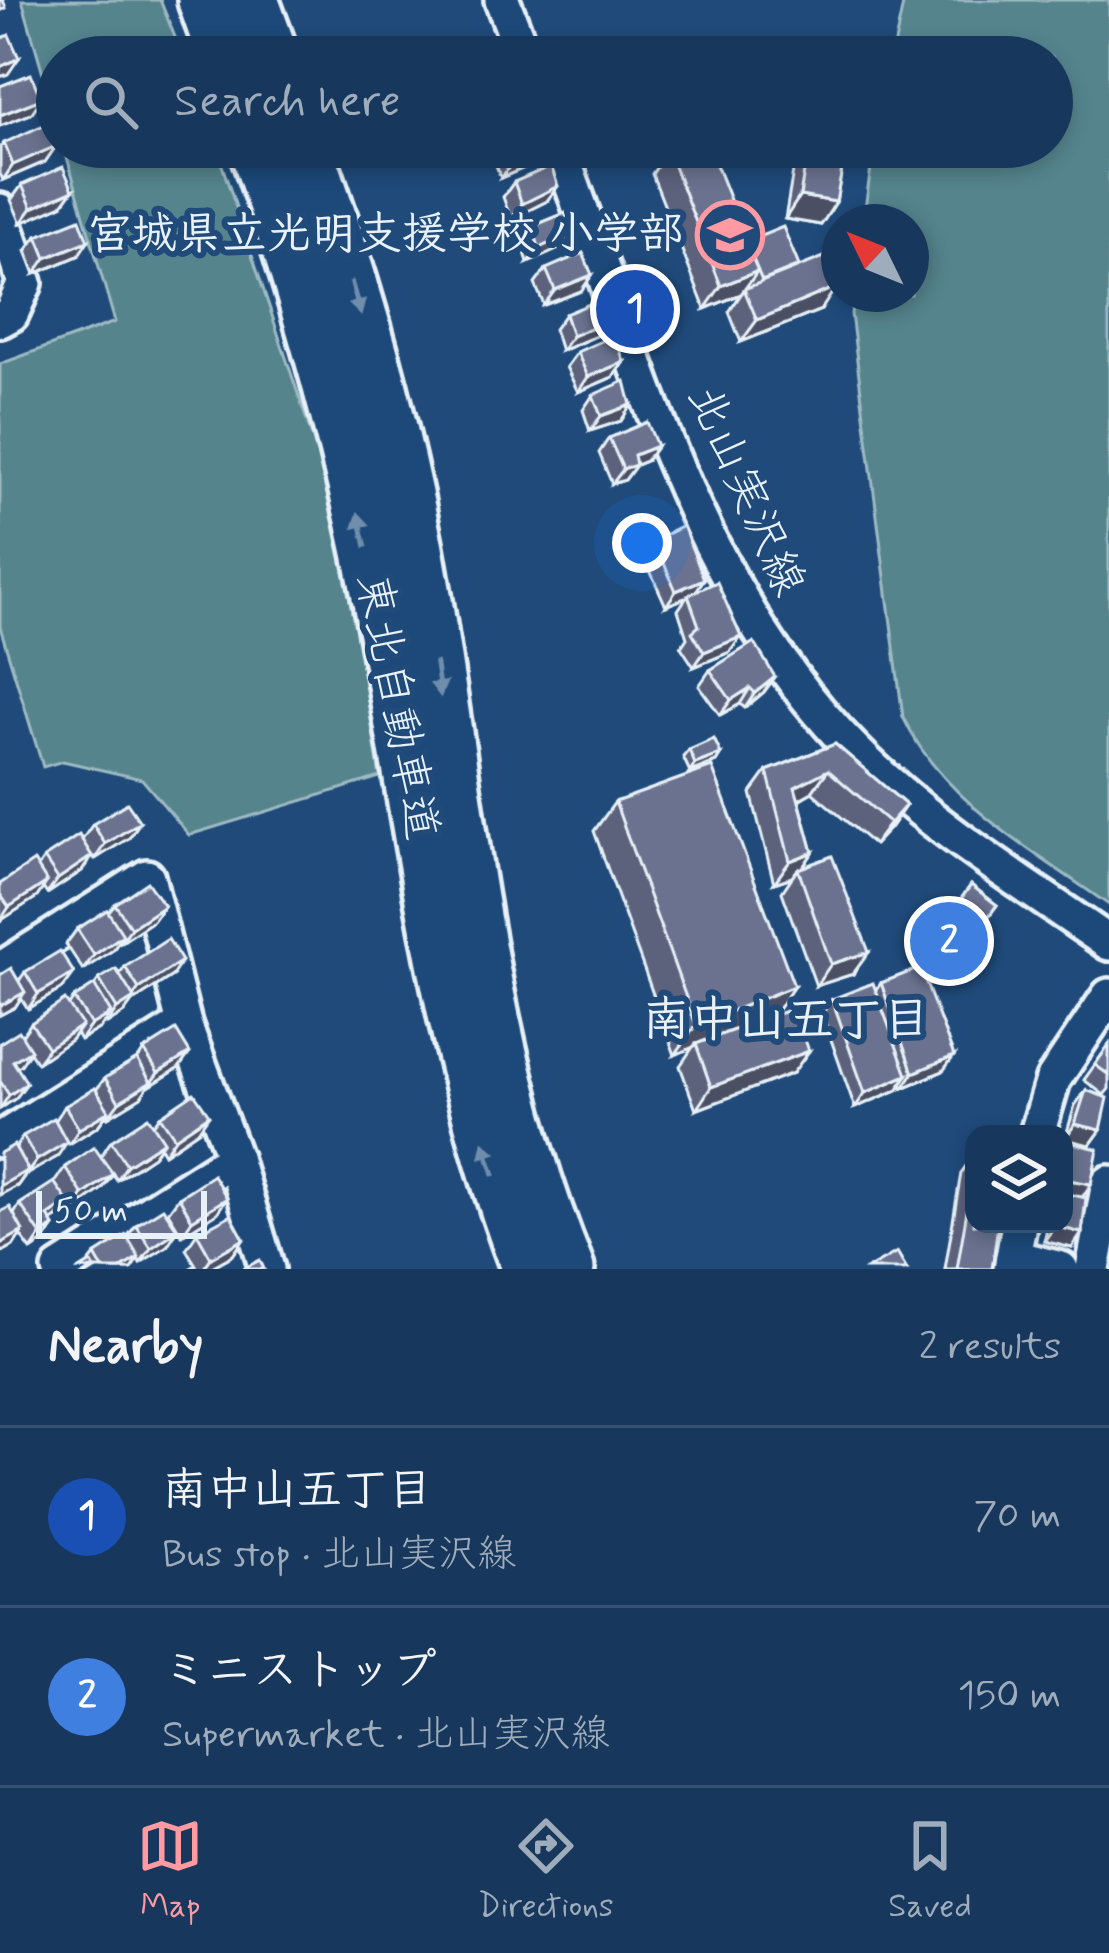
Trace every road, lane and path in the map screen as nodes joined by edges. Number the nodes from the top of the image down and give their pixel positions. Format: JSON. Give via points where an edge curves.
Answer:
{"nodes":[{"id":1,"x":204,"y":0,"type":"edge"},
{"id":2,"x":252,"y":0,"type":"edge"},
{"id":3,"x":502,"y":0,"type":"edge"},
{"id":4,"x":217,"y":36,"type":"edge"},
{"id":5,"x":265,"y":36,"type":"edge"},
{"id":6,"x":516,"y":36,"type":"edge"},
{"id":7,"x":262,"y":168,"type":"edge"},
{"id":8,"x":312,"y":168,"type":"edge"},
{"id":9,"x":566,"y":168,"type":"edge"},
{"id":10,"x":0,"y":211,"type":"edge"},
{"id":11,"x":0,"y":320,"type":"edge"},
{"id":12,"x":1109,"y":943,"type":"edge"},
{"id":13,"x":0,"y":970,"type":"edge"},
{"id":14,"x":1109,"y":996,"type":"edge"},
{"id":15,"x":184,"y":1024,"type":"junction"},
{"id":16,"x":1040,"y":1125,"type":"edge"},
{"id":17,"x":0,"y":1140,"type":"edge"},
{"id":18,"x":234,"y":1158,"type":"junction"},
{"id":19,"x":1109,"y":1183,"type":"edge"},
{"id":20,"x":1014,"y":1250,"type":"edge"},
{"id":21,"x":60,"y":1269,"type":"edge"},
{"id":22,"x":267,"y":1269,"type":"edge"},
{"id":23,"x":528,"y":1269,"type":"edge"},
{"id":24,"x":568,"y":1269,"type":"edge"},
{"id":25,"x":1061,"y":1269,"type":"edge"},
{"id":26,"x":1093,"y":1269,"type":"edge"}],
"edges":[{"from":1,"to":4,"type":"highway"},
{"from":2,"to":5,"type":"highway"},
{"from":3,"to":6,"type":"street"},
{"from":23,"to":7,"type":"highway","name":"東北自動車道","one_way":true,"via":[[458,1046],[381,613],[321,345]]},
{"from":8,"to":24,"type":"highway","name":"東北自動車道","one_way":true,"via":[[359,307],[405,491],[478,951],[518,1124]]},
{"from":9,"to":12,"type":"street","name":"北山実沢線","via":[[725,577],[783,670],[913,806]]},
{"from":10,"to":11,"type":"street","via":[[25,283]]},
{"from":13,"to":15,"type":"street","via":[[147,877]]},
{"from":14,"to":16,"type":"street","via":[[1053,1080]]},
{"from":15,"to":17,"type":"street"},
{"from":15,"to":18,"type":"street"},
{"from":18,"to":21,"type":"street"},
{"from":18,"to":22,"type":"street"},
{"from":19,"to":26,"type":"street"},
{"from":20,"to":25,"type":"street"}]}
